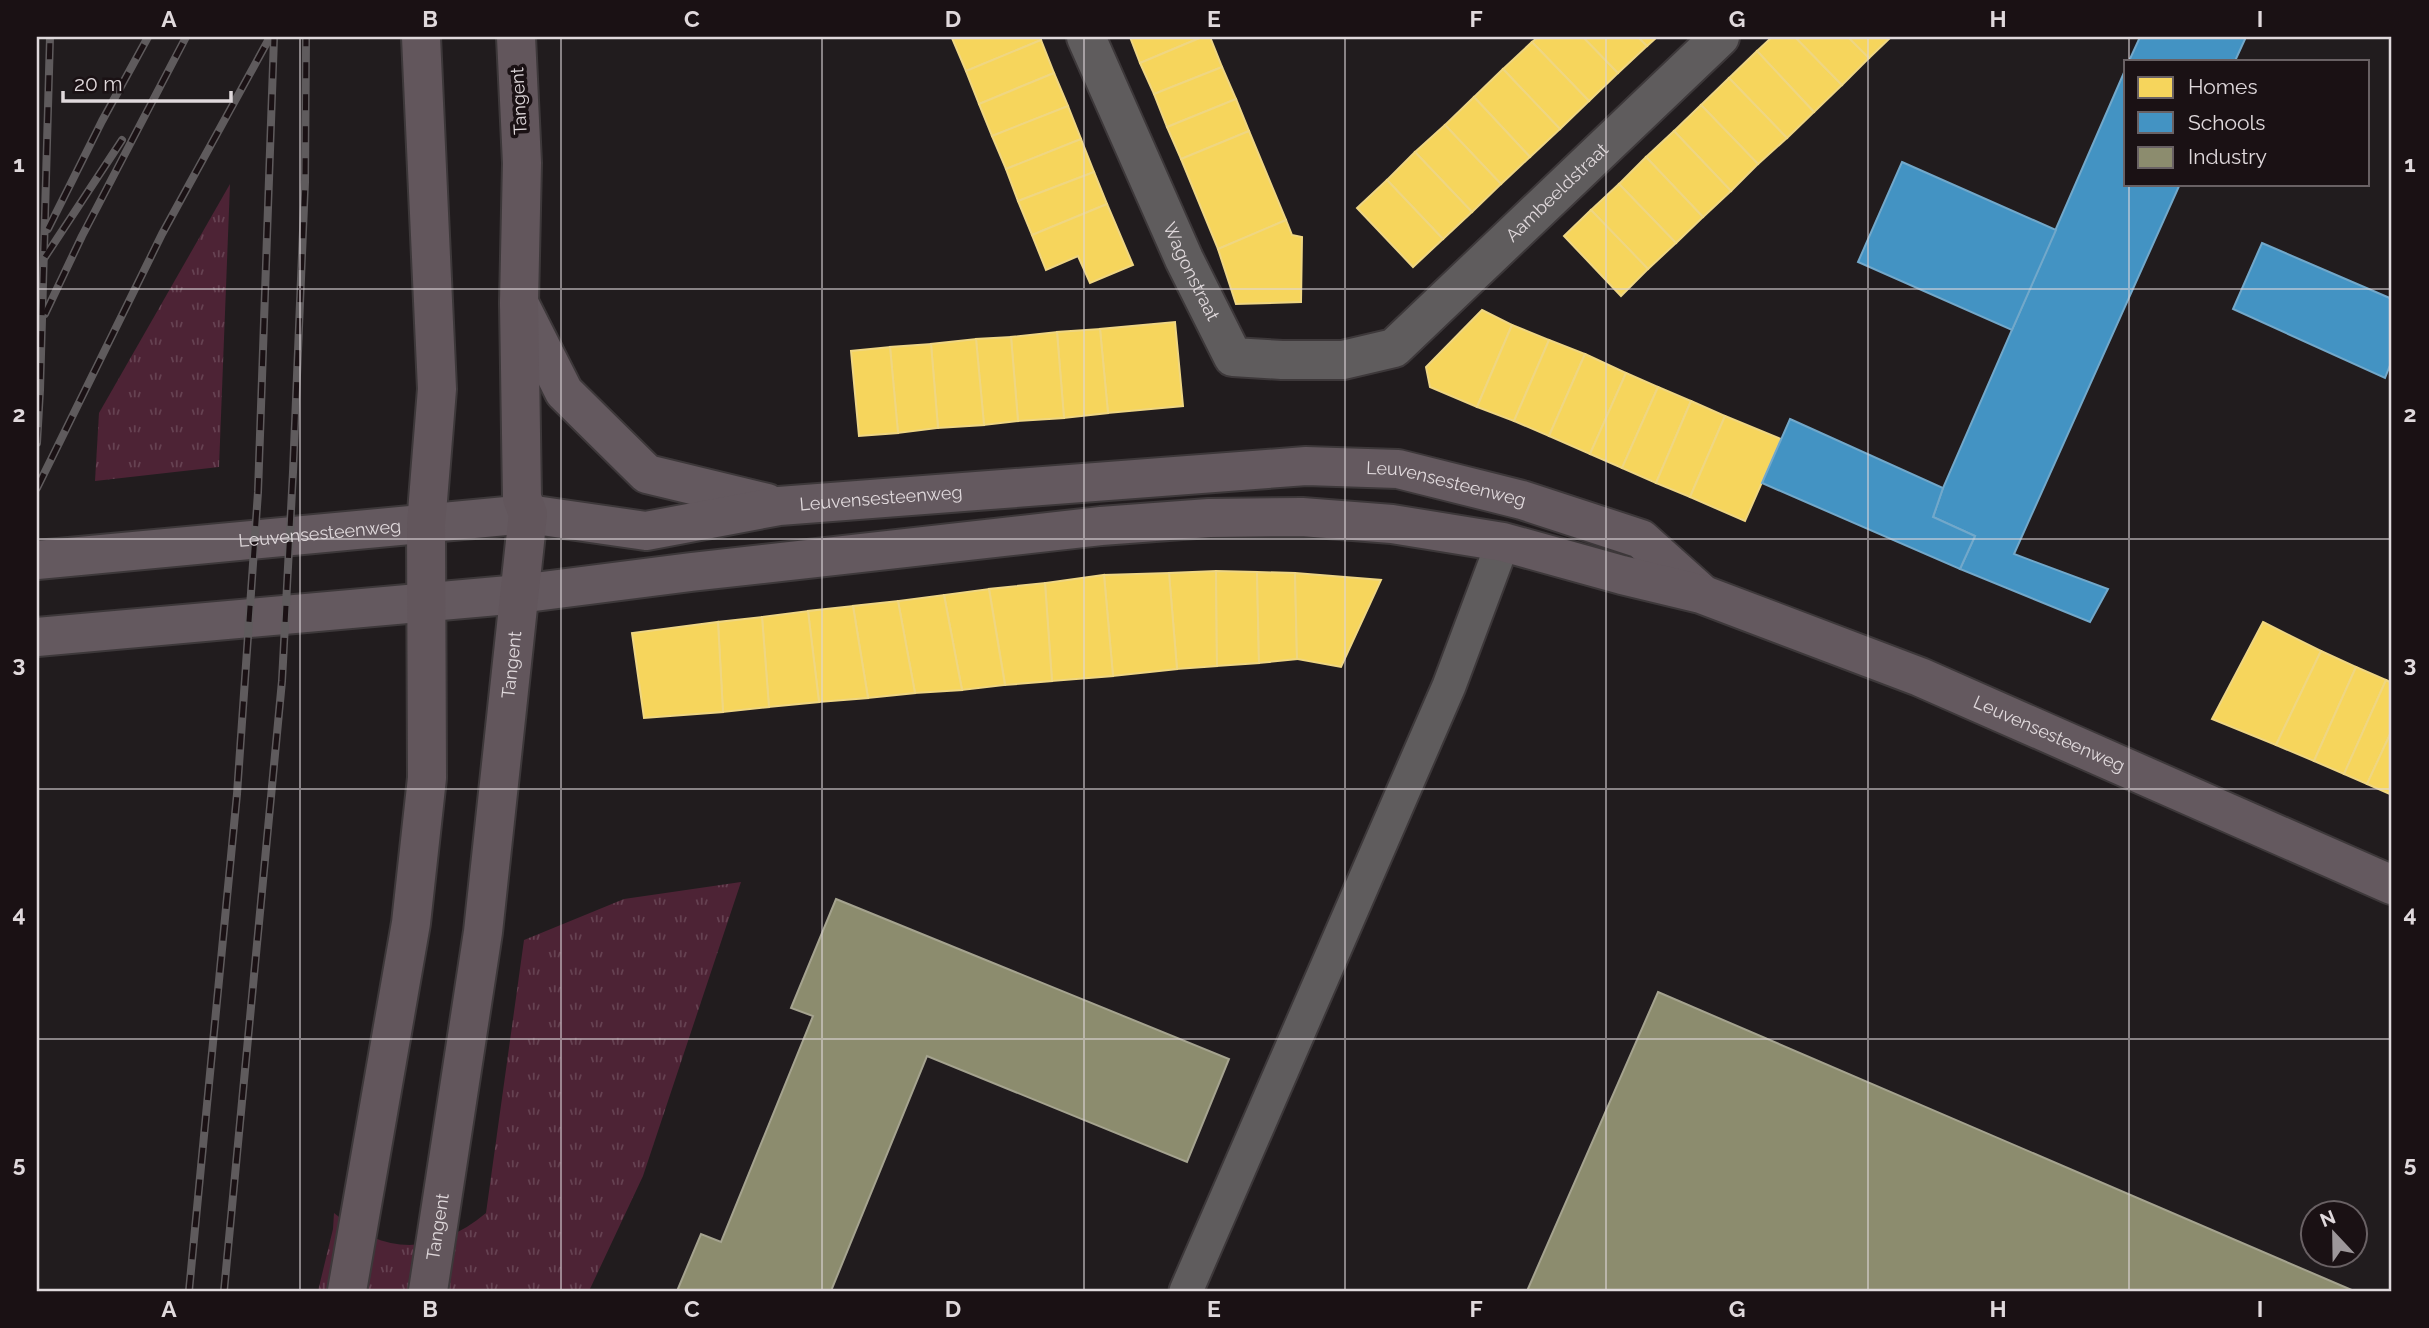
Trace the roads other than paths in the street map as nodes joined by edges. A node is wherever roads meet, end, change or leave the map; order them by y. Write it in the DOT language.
graph roads {
  1 [pos="421,37"];
  2 [pos="516,37"];
  3 [pos="1086,37"];
  4 [pos="1720,37"];
  5 [pos="519,303"];
  6 [pos="1394,348"];
  7 [pos="779,506"];
  8 [pos="528,514"];
  9 [pos="426,524"];
  10 [pos="1503,542"];
  11 [pos="37,560"];
  12 [pos="519,594"];
  13 [pos="1701,594"];
  14 [pos="426,602"];
  15 [pos="37,637"];
  16 [pos="2392,885"];
  17 [pos="347,1291"];
  18 [pos="428,1291"];
  19 [pos="1186,1291"];
  1 -- 9 [label="highway"];
  2 -- 5 [label="highway, Tangent"];
  3 -- 6 [label="street, Wagonstraat"];
  4 -- 6 [label="street, Aambeeldstraat"];
  5 -- 7 [label="main road"];
  5 -- 8 [label="highway, Tangent"];
  7 -- 8 [label="main road, Leuvensesteenweg"];
  7 -- 13 [label="main road, Leuvensesteenweg"];
  8 -- 9 [label="main road, Leuvensesteenweg"];
  8 -- 12 [label="highway, Tangent"];
  9 -- 11 [label="main road, Leuvensesteenweg"];
  9 -- 14 [label="highway"];
  10 -- 12 [label="main road, Leuvensesteenweg"];
  10 -- 13 [label="main road, Leuvensesteenweg"];
  10 -- 19 [label="lane"];
  12 -- 14 [label="main road, Leuvensesteenweg"];
  12 -- 18 [label="highway, Tangent"];
  13 -- 16 [label="main road, Leuvensesteenweg"];
  14 -- 15 [label="main road, Leuvensesteenweg"];
  14 -- 17 [label="highway"];
}
